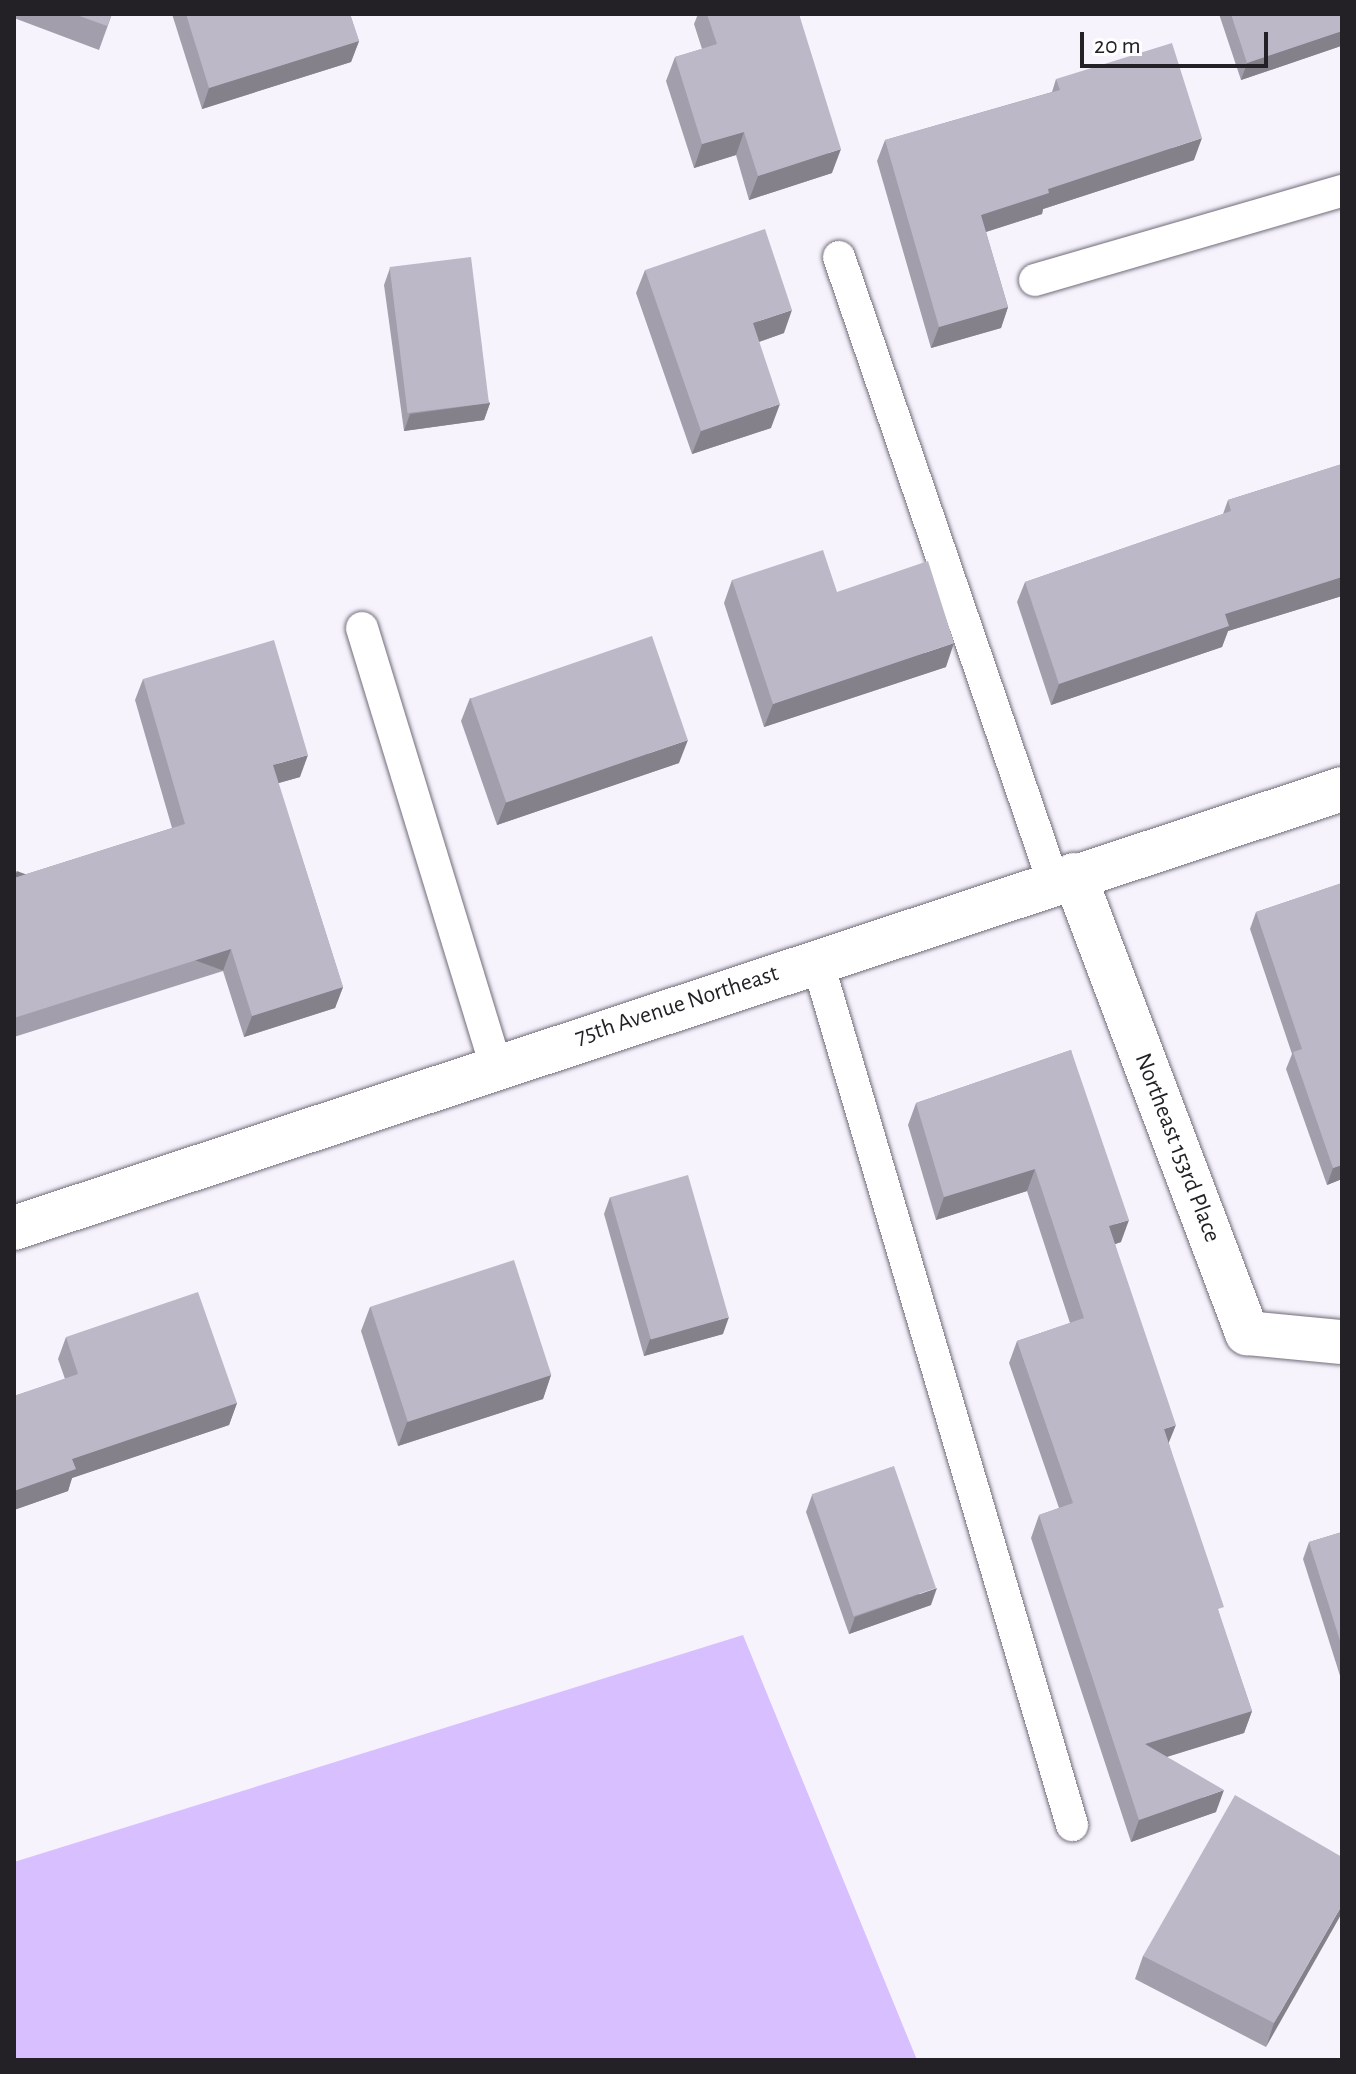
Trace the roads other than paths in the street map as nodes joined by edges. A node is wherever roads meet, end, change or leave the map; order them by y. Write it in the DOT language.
graph roads {
  1 [pos="1342,191"];
  2 [pos="839,257"];
  3 [pos="1035,280"];
  4 [pos="362,628"];
  5 [pos="1342,789"];
  6 [pos="1063,878"];
  7 [pos="817,960"];
  8 [pos="496,1067"];
  9 [pos="14,1228"];
  10 [pos="1342,1341"];
  11 [pos="1072,1825"];
  1 -- 3 [label="lane"];
  2 -- 6 [label="lane"];
  4 -- 8 [label="lane"];
  5 -- 6 [label="street, 75th Avenue Northeast"];
  6 -- 7 [label="street, 75th Avenue Northeast"];
  6 -- 10 [label="street, Northeast 153rd Place"];
  7 -- 8 [label="street, 75th Avenue Northeast"];
  7 -- 11 [label="lane"];
  8 -- 9 [label="street, 75th Avenue Northeast"];
}
